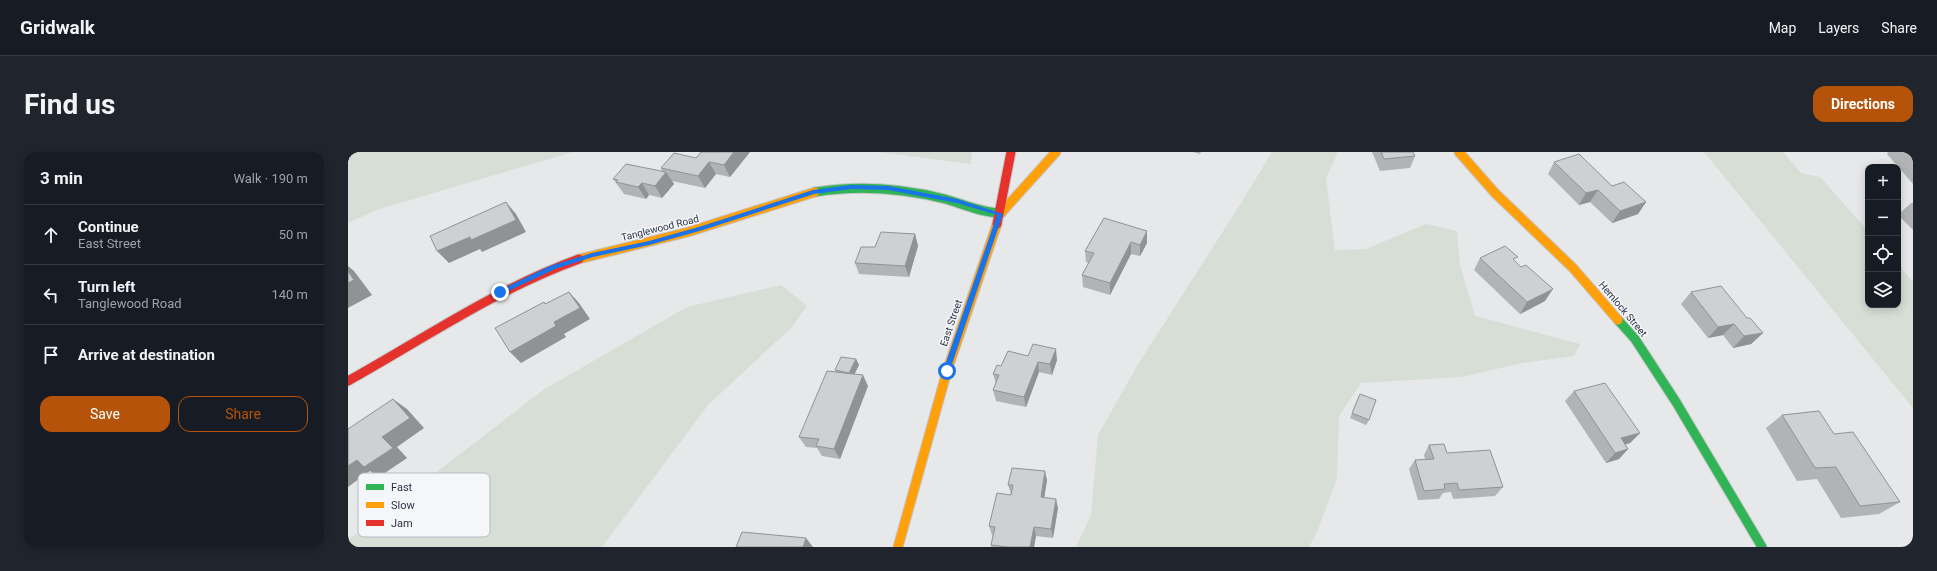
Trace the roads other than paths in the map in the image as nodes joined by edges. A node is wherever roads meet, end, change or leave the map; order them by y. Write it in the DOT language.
graph roads {
  1 [pos="1011,152"];
  2 [pos="1056,152"];
  3 [pos="1459,152"];
  4 [pos="1000,214"];
  5 [pos="348,381"];
  6 [pos="898,547"];
  7 [pos="1762,547"];
  1 -- 4 [label="street, East Street"];
  2 -- 4 [label="street"];
  3 -- 7 [label="street, Hemlock Street"];
  4 -- 5 [label="street, Tanglewood Road"];
  4 -- 6 [label="street, East Street"];
}
